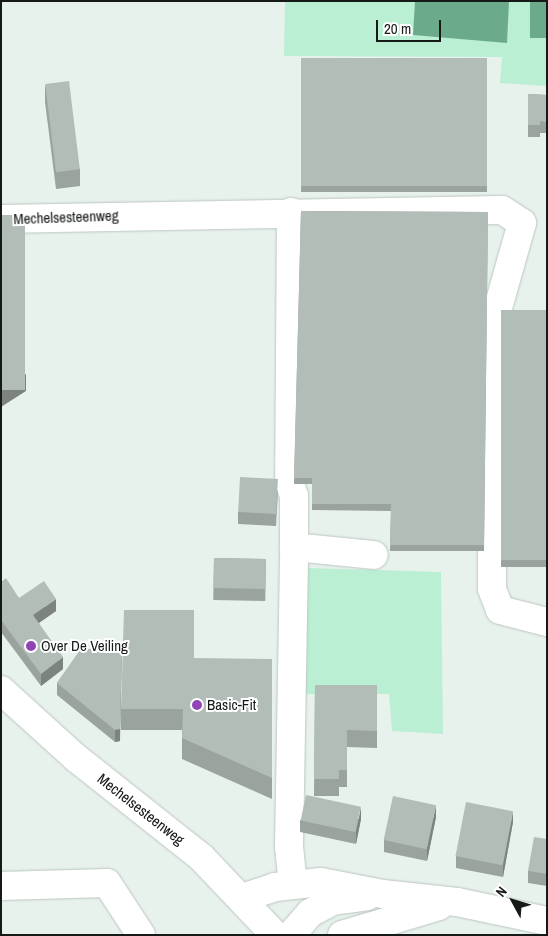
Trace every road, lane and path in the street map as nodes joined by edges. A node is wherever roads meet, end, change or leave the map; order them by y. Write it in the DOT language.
graph roads {
  1 [pos="291,212"];
  2 [pos="1,219"];
  3 [pos="294,547"];
  4 [pos="374,554"];
  5 [pos="547,622"];
  6 [pos="1,690"];
  7 [pos="293,885"];
  8 [pos="1,886"];
  9 [pos="383,894"];
  10 [pos="242,898"];
  11 [pos="457,902"];
  12 [pos="547,922"];
  13 [pos="141,935"];
  14 [pos="275,935"];
  15 [pos="291,935"];
  16 [pos="342,935"];
  1 -- 2 [label="street, Mechelsesteenweg"];
  1 -- 3 [label="street"];
  1 -- 5 [label="street, Mechelsesteenweg"];
  3 -- 4 [label="street"];
  3 -- 7 [label="street"];
  6 -- 10 [label="street, Mechelsesteenweg"];
  7 -- 9 [label="street"];
  7 -- 10 [label="street"];
  8 -- 13 [label="street"];
  9 -- 11 [label="street"];
  9 -- 15 [label="street"];
  10 -- 14 [label="street, Mechelsesteenweg"];
  11 -- 12 [label="street"];
  11 -- 16 [label="street"];
}
